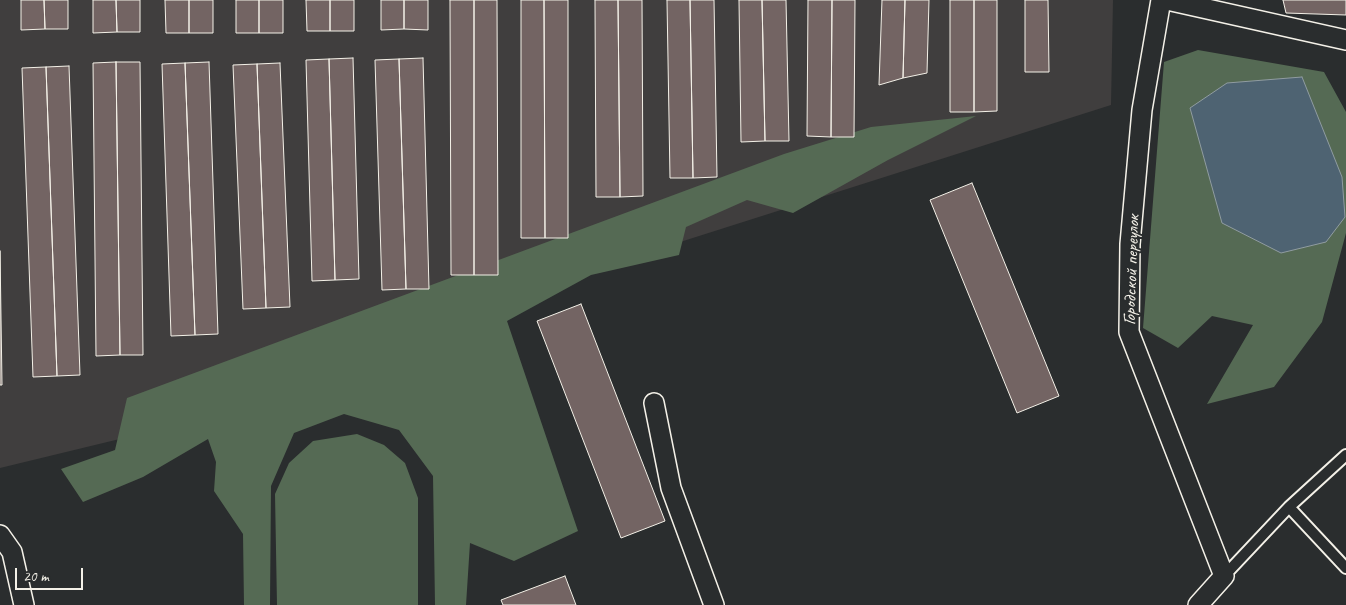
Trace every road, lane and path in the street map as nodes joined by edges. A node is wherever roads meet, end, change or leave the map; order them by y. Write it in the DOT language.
graph roads {
  1 [pos="1161,0"];
  2 [pos="1167,0"];
  3 [pos="1346,40"];
  4 [pos="654,403"];
  5 [pos="1346,455"];
  6 [pos="1289,507"];
  7 [pos="0,535"];
  8 [pos="1346,568"];
  9 [pos="1224,576"];
  10 [pos="24,605"];
  11 [pos="714,605"];
  12 [pos="1198,605"];
  1 -- 9 [label="street, Городской переулок"];
  2 -- 3 [label="street"];
  4 -- 11 [label="street"];
  5 -- 6 [label="lane"];
  6 -- 8 [label="lane"];
  6 -- 9 [label="lane"];
  7 -- 10 [label="street"];
  9 -- 12 [label="street"];
}
